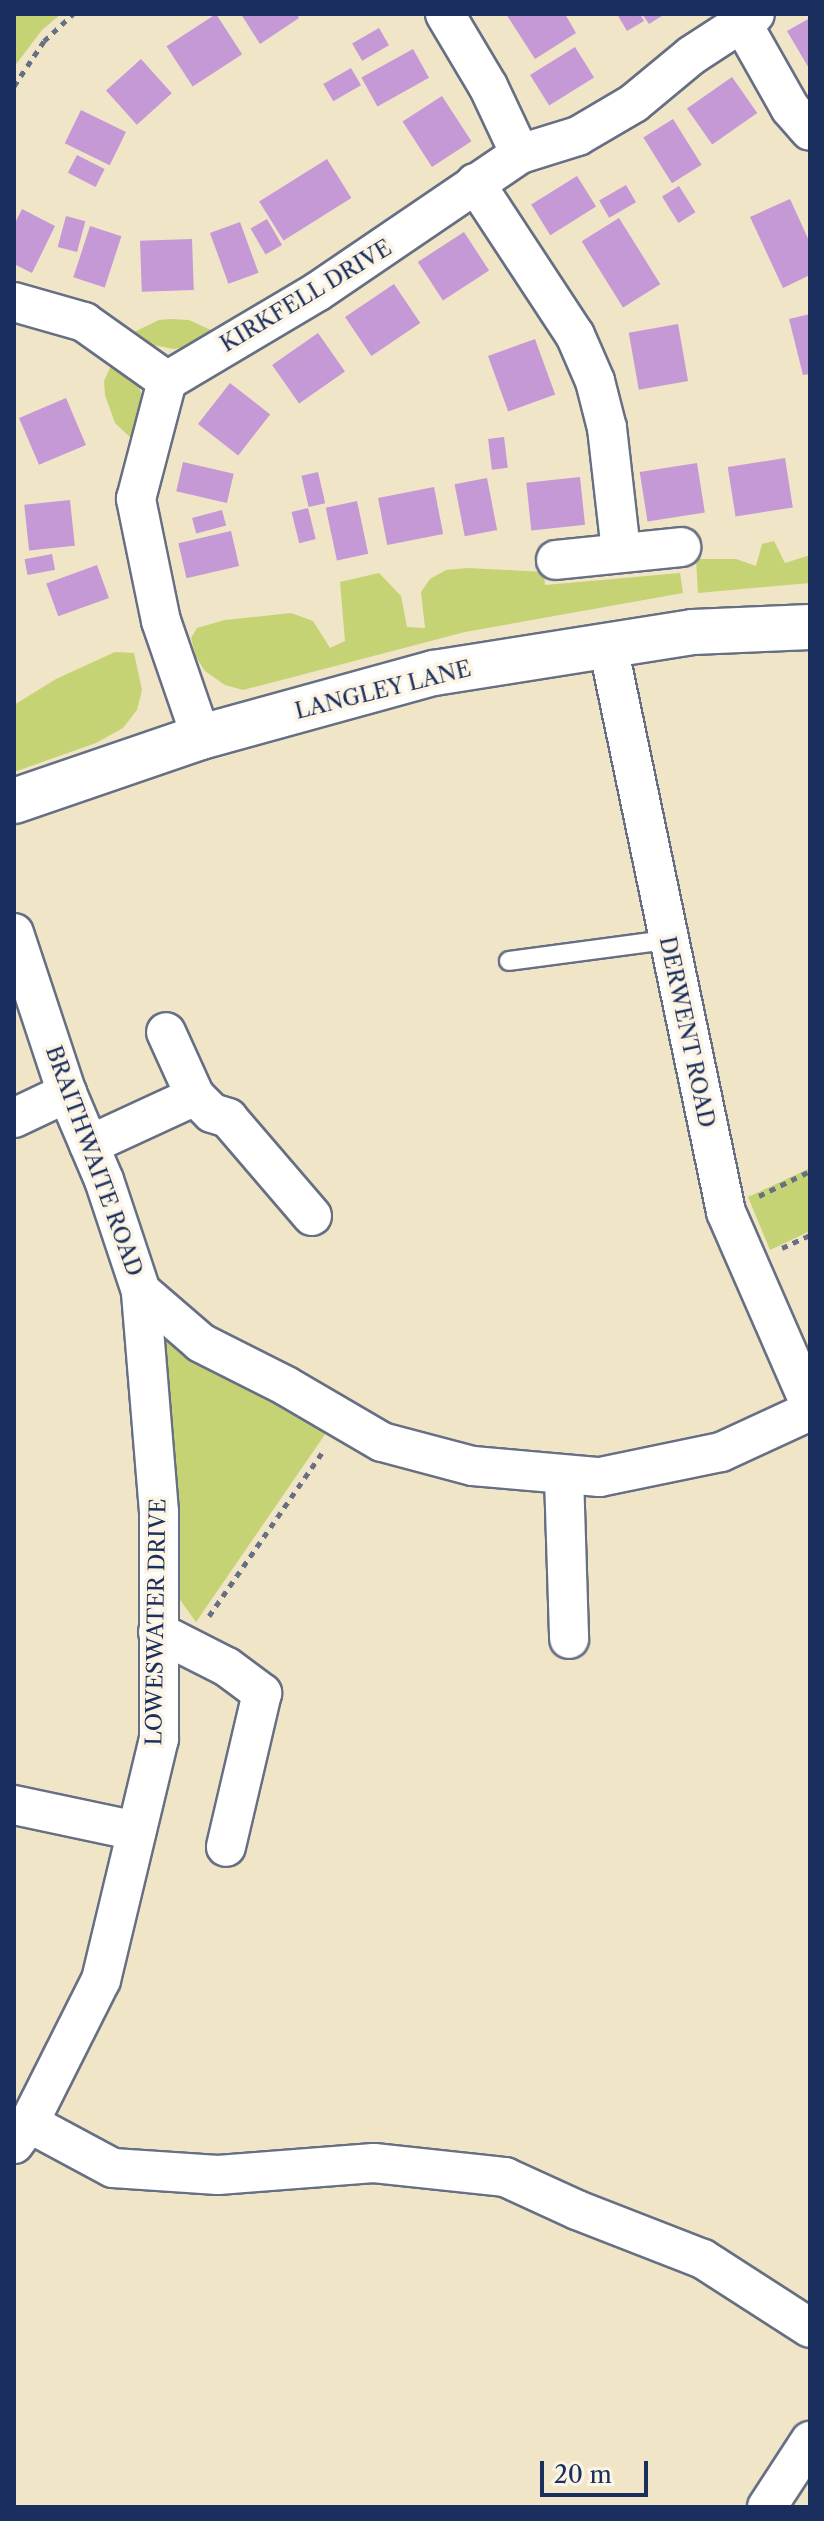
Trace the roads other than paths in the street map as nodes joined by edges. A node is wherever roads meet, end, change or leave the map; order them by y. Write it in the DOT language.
graph roads {
  1 [pos="445,14"];
  2 [pos="748,18"];
  3 [pos="810,131"];
  4 [pos="520,154"];
  5 [pos="475,183"];
  6 [pos="14,302"];
  7 [pos="167,381"];
  8 [pos="681,547"];
  9 [pos="621,551"];
  10 [pos="556,560"];
  11 [pos="810,627"];
  12 [pos="608,646"];
  13 [pos="201,737"];
  14 [pos="14,801"];
  15 [pos="14,933"];
  16 [pos="667,940"];
  17 [pos="509,961"];
  18 [pos="166,1032"];
  19 [pos="67,1093"];
  20 [pos="195,1096"];
  21 [pos="14,1118"];
  22 [pos="89,1145"];
  23 [pos="312,1216"];
  24 [pos="141,1291"];
  25 [pos="810,1404"];
  26 [pos="810,1411"];
  27 [pos="564,1476"];
  28 [pos="569,1639"];
  29 [pos="173,1640"];
  30 [pos="14,1805"];
  31 [pos="136,1831"];
  32 [pos="226,1847"];
  33 [pos="21,2134"];
  34 [pos="810,2328"];
  35 [pos="810,2441"];
  36 [pos="767,2507"];
  1 -- 4 [label="street"];
  2 -- 3 [label="street"];
  2 -- 4 [label="street, KIRKFELL DRIVE"];
  4 -- 5 [label="street, KIRKFELL DRIVE"];
  5 -- 7 [label="street, KIRKFELL DRIVE"];
  5 -- 9 [label="street"];
  6 -- 7 [label="street"];
  7 -- 13 [label="street"];
  8 -- 9 [label="street"];
  9 -- 10 [label="street"];
  11 -- 12 [label="street, LANGLEY LANE"];
  12 -- 13 [label="street, LANGLEY LANE"];
  12 -- 16 [label="street, DERWENT ROAD"];
  13 -- 14 [label="street, LANGLEY LANE"];
  15 -- 19 [label="street, BRAITHWAITE ROAD"];
  16 -- 17 [label="lane"];
  16 -- 25 [label="street, DERWENT ROAD"];
  18 -- 20 [label="street"];
  19 -- 21 [label="street"];
  19 -- 22 [label="street, BRAITHWAITE ROAD"];
  20 -- 22 [label="street"];
  20 -- 23 [label="street"];
  22 -- 24 [label="street, BRAITHWAITE ROAD"];
  24 -- 27 [label="street, BRAITHWAITE ROAD"];
  24 -- 29 [label="street, LOWESWATER DRIVE"];
  26 -- 27 [label="street, BRAITHWAITE ROAD"];
  27 -- 28 [label="street"];
  29 -- 31 [label="street, LOWESWATER DRIVE"];
  29 -- 32 [label="street"];
  30 -- 31 [label="street"];
  31 -- 33 [label="street, LOWESWATER DRIVE"];
  33 -- 34 [label="street"];
  35 -- 36 [label="street"];
}
